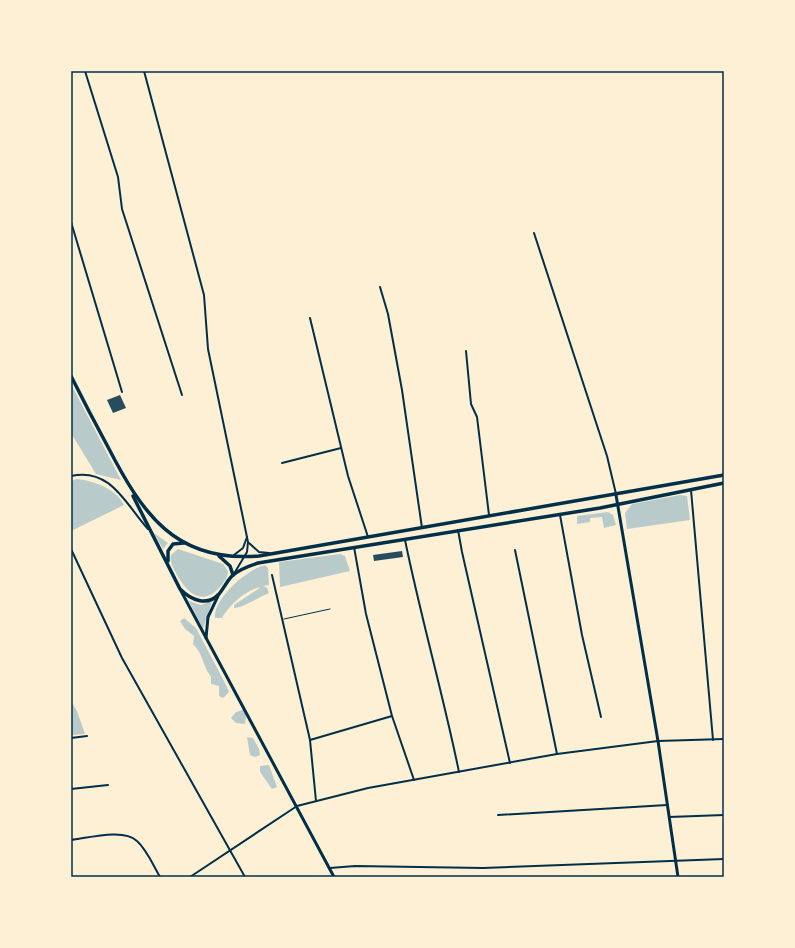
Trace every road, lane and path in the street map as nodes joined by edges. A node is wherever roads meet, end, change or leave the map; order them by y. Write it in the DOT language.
graph roads {
  1 [pos="85,71"];
  2 [pos="144,71"];
  3 [pos="71,222"];
  4 [pos="534,232"];
  5 [pos="380,287"];
  6 [pos="310,318"];
  7 [pos="466,351"];
  8 [pos="71,376"];
  9 [pos="122,392"];
  10 [pos="182,395"];
  11 [pos="342,448"];
  12 [pos="282,463"];
  13 [pos="724,475"];
  14 [pos="71,476"];
  15 [pos="724,483"];
  16 [pos="128,486"];
  17 [pos="691,489"];
  18 [pos="616,495"];
  19 [pos="618,504"];
  20 [pos="560,514"];
  21 [pos="490,517"];
  22 [pos="422,529"];
  23 [pos="458,530"];
  24 [pos="152,533"];
  25 [pos="247,536"];
  26 [pos="368,538"];
  27 [pos="404,539"];
  28 [pos="248,542"];
  29 [pos="186,543"];
  30 [pos="354,547"];
  31 [pos="71,548"];
  32 [pos="515,550"];
  33 [pos="215,554"];
  34 [pos="272,554"];
  35 [pos="231,556"];
  36 [pos="244,558"];
  37 [pos="168,565"];
  38 [pos="233,575"];
  39 [pos="272,575"];
  40 [pos="180,589"];
  41 [pos="218,595"];
  42 [pos="330,609"];
  43 [pos="281,620"];
  44 [pos="206,640"];
  45 [pos="392,716"];
  46 [pos="601,717"];
  47 [pos="87,736"];
  48 [pos="71,738"];
  49 [pos="724,739"];
  50 [pos="310,740"];
  51 [pos="712,740"];
  52 [pos="658,741"];
  53 [pos="557,754"];
  54 [pos="510,763"];
  55 [pos="458,772"];
  56 [pos="414,780"];
  57 [pos="108,785"];
  58 [pos="71,789"];
  59 [pos="316,801"];
  60 [pos="667,805"];
  61 [pos="297,806"];
  62 [pos="498,815"];
  63 [pos="724,815"];
  64 [pos="668,818"];
  65 [pos="71,840"];
  66 [pos="230,851"];
  67 [pos="724,859"];
  68 [pos="676,862"];
  69 [pos="330,868"];
  70 [pos="160,877"];
  71 [pos="190,877"];
  72 [pos="245,877"];
  73 [pos="334,877"];
  74 [pos="678,877"];
  1 -- 10 [label="street"];
  2 -- 25 [label="street"];
  3 -- 9 [label="street"];
  4 -- 18 [label="street"];
  5 -- 22 [label="street"];
  6 -- 11 [label="street"];
  7 -- 21 [label="street"];
  8 -- 16 [label="main road"];
  11 -- 12 [label="street"];
  11 -- 26 [label="street"];
  13 -- 18 [label="main road"];
  14 -- 24 [label="street"];
  15 -- 17 [label="main road"];
  16 -- 24 [label="main road"];
  16 -- 29 [label="main road"];
  17 -- 19 [label="main road"];
  17 -- 51 [label="street"];
  18 -- 19 [label="main road"];
  18 -- 21 [label="main road"];
  19 -- 20 [label="main road"];
  19 -- 52 [label="main road"];
  20 -- 23 [label="main road"];
  20 -- 46 [label="street"];
  21 -- 22 [label="main road"];
  22 -- 26 [label="main road"];
  23 -- 27 [label="main road"];
  23 -- 54 [label="street"];
  24 -- 37 [label="main road"];
  25 -- 28 [label="street"];
  25 -- 35 [label="street"];
  26 -- 34 [label="main road"];
  27 -- 30 [label="main road"];
  27 -- 55 [label="street"];
  28 -- 34 [label="street"];
  28 -- 36 [label="street"];
  29 -- 33 [label="main road"];
  29 -- 37 [label="main road"];
  30 -- 38 [label="main road"];
  30 -- 45 [label="street"];
  31 -- 66 [label="street"];
  32 -- 53 [label="street"];
  33 -- 35 [label="main road"];
  33 -- 38 [label="main road"];
  34 -- 36 [label="main road"];
  35 -- 36 [label="main road"];
  36 -- 38 [label="street"];
  37 -- 40 [label="main road"];
  38 -- 41 [label="main road"];
  39 -- 43 [label="street"];
  40 -- 41 [label="main road"];
  40 -- 44 [label="main road"];
  41 -- 44 [label="main road"];
  42 -- 43 [label="lane"];
  43 -- 50 [label="street"];
  44 -- 61 [label="main road"];
  45 -- 50 [label="street"];
  45 -- 56 [label="street"];
  47 -- 48 [label="street"];
  49 -- 51 [label="street"];
  50 -- 59 [label="street"];
  51 -- 52 [label="street"];
  52 -- 53 [label="street"];
  52 -- 60 [label="main road"];
  53 -- 54 [label="street"];
  54 -- 55 [label="street"];
  55 -- 56 [label="street"];
  56 -- 59 [label="street"];
  57 -- 58 [label="street"];
  59 -- 61 [label="street"];
  60 -- 62 [label="street"];
  60 -- 64 [label="main road"];
  61 -- 66 [label="street"];
  61 -- 69 [label="main road"];
  63 -- 64 [label="street"];
  64 -- 68 [label="main road"];
  65 -- 70 [label="street"];
  66 -- 71 [label="street"];
  66 -- 72 [label="street"];
  67 -- 68 [label="street"];
  68 -- 69 [label="street"];
  68 -- 74 [label="main road"];
  69 -- 73 [label="main road"];
}
